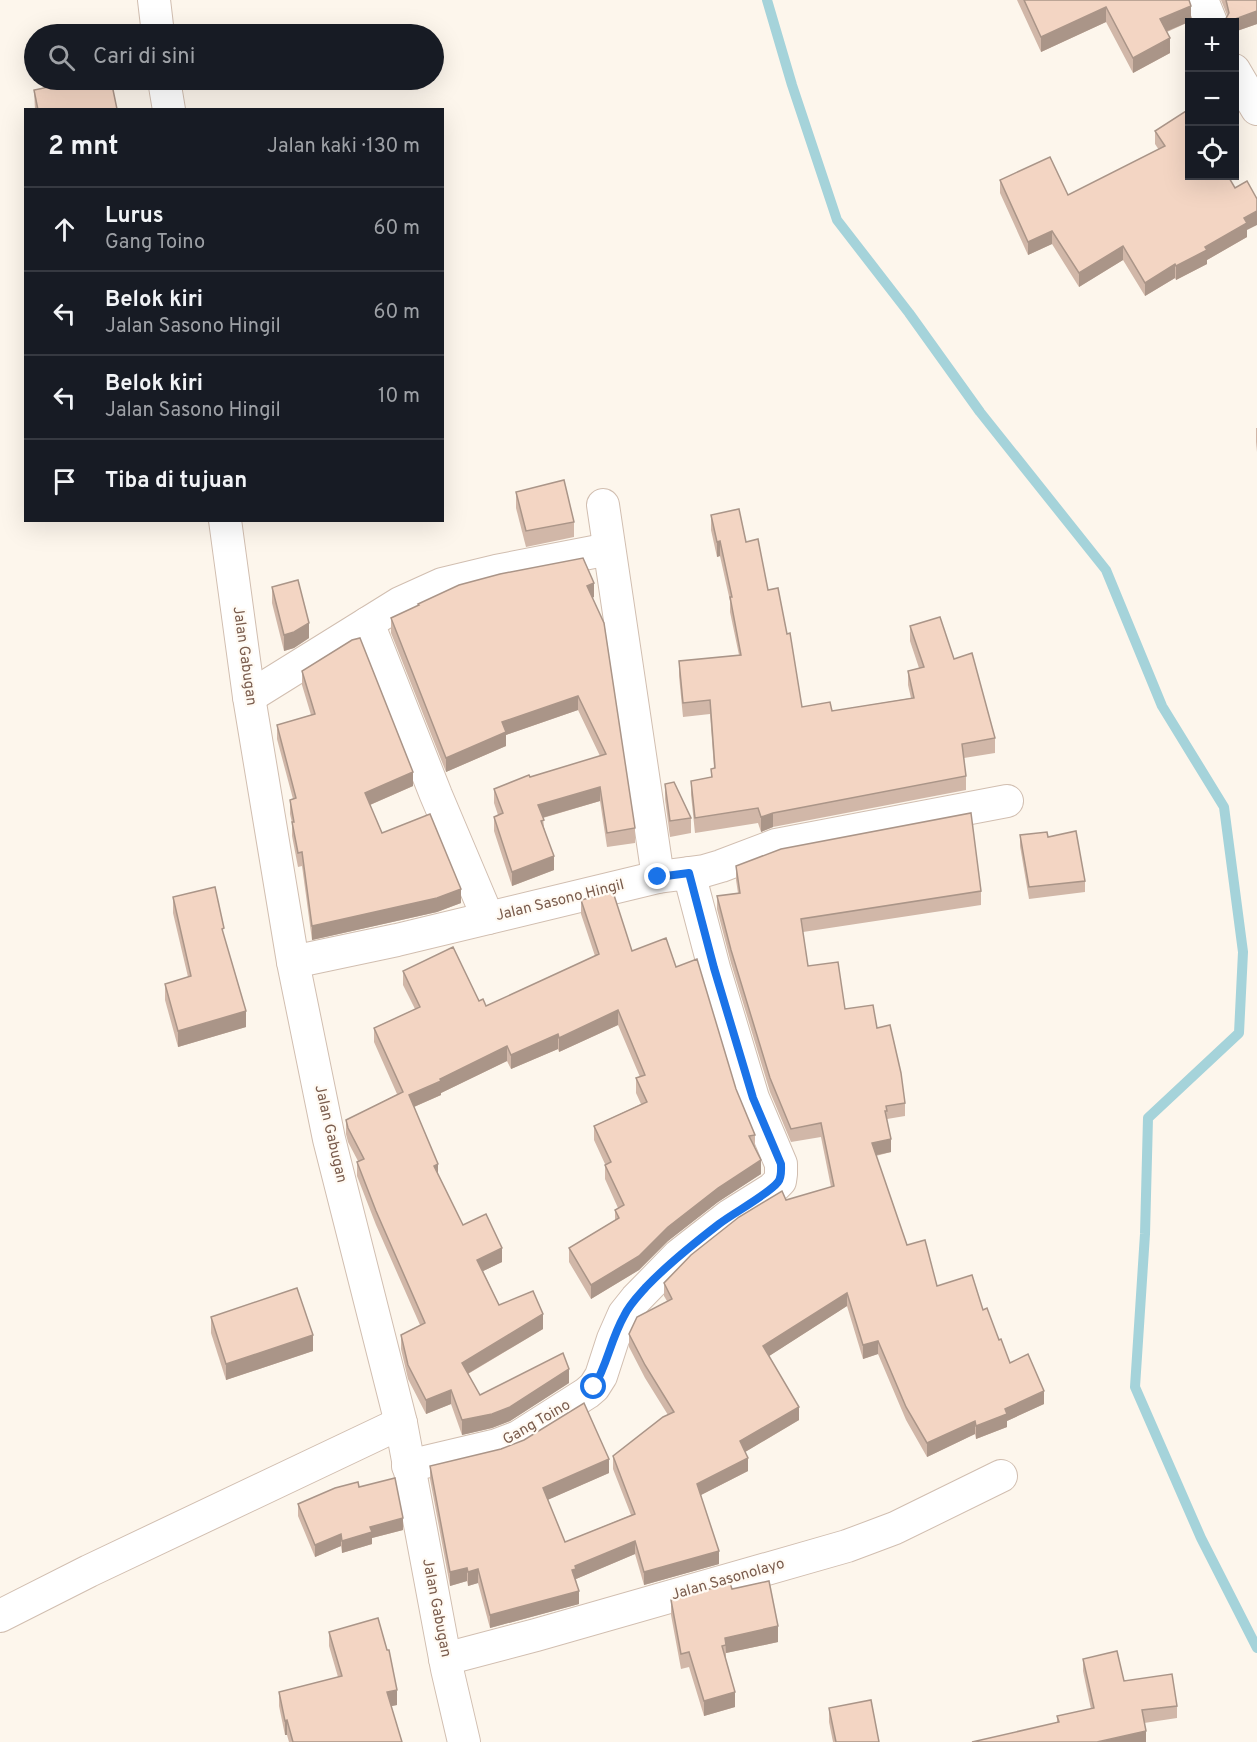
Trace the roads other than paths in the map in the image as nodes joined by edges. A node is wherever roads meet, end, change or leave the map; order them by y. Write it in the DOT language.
graph roads {
  1 [pos="154,0"];
  2 [pos="1202,0"];
  3 [pos="1209,18"];
  4 [pos="157,24"];
  5 [pos="1235,72"];
  6 [pos="166,90"];
  7 [pos="169,108"];
  8 [pos="1257,109"];
  9 [pos="603,505"];
  10 [pos="225,522"];
  11 [pos="609,549"];
  12 [pos="368,623"];
  13 [pos="249,697"];
  14 [pos="1007,801"];
  15 [pos="674,875"];
  16 [pos="488,918"];
  17 [pos="293,962"];
  18 [pos="401,1423"];
  19 [pos="408,1466"];
  20 [pos="1001,1476"];
  21 [pos="0,1616"];
  22 [pos="446,1659"];
  23 [pos="464,1742"];
  1 -- 4 [label="street"];
  2 -- 3 [label="street"];
  5 -- 8 [label="street"];
  6 -- 7 [label="street"];
  9 -- 11 [label="street"];
  10 -- 13 [label="street, Jalan Gabugan"];
  11 -- 12 [label="street"];
  11 -- 15 [label="street"];
  12 -- 13 [label="street"];
  12 -- 16 [label="street"];
  13 -- 17 [label="street, Jalan Gabugan"];
  14 -- 15 [label="street, Jalan Sasono Hingil"];
  15 -- 16 [label="street, Jalan Sasono Hingil"];
  15 -- 19 [label="street, Gang Toino"];
  16 -- 17 [label="street, Jalan Sasono Hingil"];
  17 -- 18 [label="street, Jalan Gabugan"];
  18 -- 19 [label="street, Jalan Gabugan"];
  18 -- 21 [label="street"];
  19 -- 22 [label="street, Jalan Gabugan"];
  20 -- 22 [label="street, Jalan Sasonolayo"];
  22 -- 23 [label="street, Jalan Gabugan"];
}
